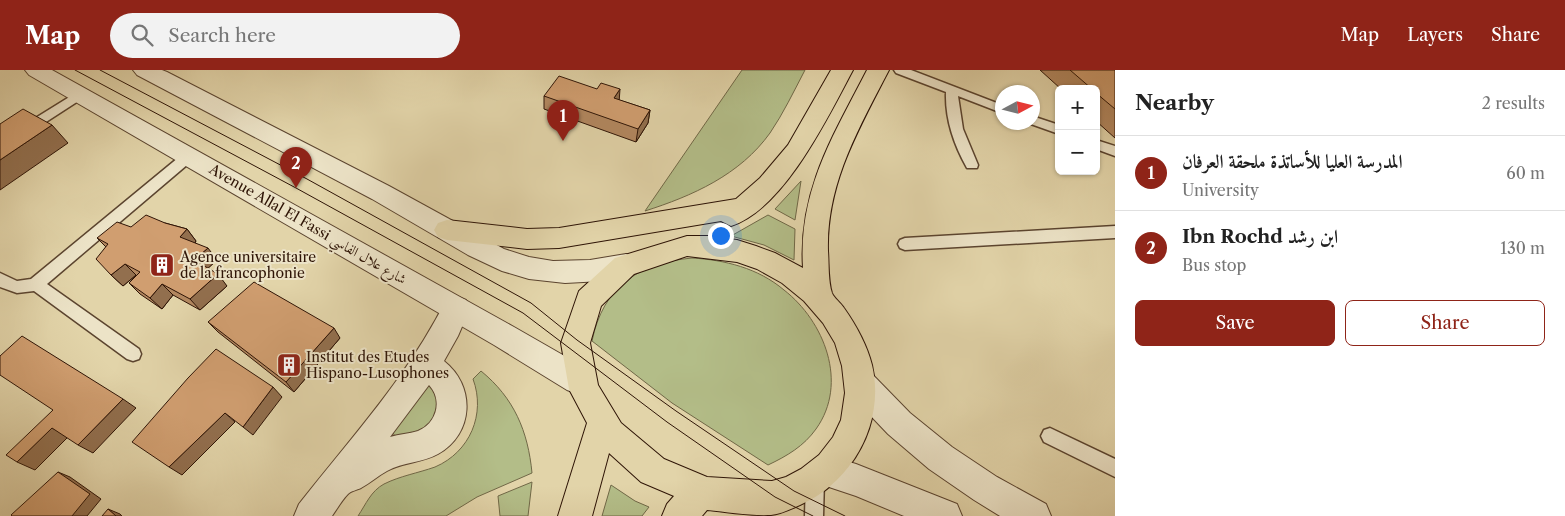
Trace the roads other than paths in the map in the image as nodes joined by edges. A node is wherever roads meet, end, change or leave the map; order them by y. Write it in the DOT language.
graph roads {
  1 [pos="36,70"];
  2 [pos="144,70"];
  3 [pos="842,70"];
  4 [pos="878,70"];
  5 [pos="900,70"];
  6 [pos="952,90"];
  7 [pos="79,95"];
  8 [pos="995,106"];
  9 [pos="1040,123"];
  10 [pos="1055,129"];
  11 [pos="14,132"];
  12 [pos="1100,145"];
  13 [pos="1115,151"];
  14 [pos="189,156"];
  15 [pos="972,165"];
  16 [pos="745,207"];
  17 [pos="447,230"];
  18 [pos="1115,232"];
  19 [pos="905,244"];
  20 [pos="668,249"];
  21 [pos="626,265"];
  22 [pos="0,279"];
  23 [pos="36,284"];
  24 [pos="819,297"];
  25 [pos="456,308"];
  26 [pos="133,354"];
  27 [pos="426,365"];
  28 [pos="578,380"];
  29 [pos="860,383"];
  30 [pos="600,430"];
  31 [pos="1050,436"];
  32 [pos="1115,468"];
  33 [pos="820,475"];
  34 [pos="688,506"];
  35 [pos="314,512"];
  36 [pos="575,516"];
  37 [pos="814,516"];
  38 [pos="945,516"];
  39 [pos="1034,516"];
  1 -- 7 [label="street, Avenue Allal El Fassi شارع علال الفاسي"];
  2 -- 17 [label="street"];
  3 -- 16 [label="main road"];
  4 -- 24 [label="main road"];
  5 -- 6 [label="lane"];
  6 -- 8 [label="lane"];
  6 -- 15 [label="lane"];
  7 -- 11 [label="lane"];
  7 -- 14 [label="street, Avenue Allal El Fassi شارع علال الفاسي"];
  9 -- 10 [label="lane"];
  12 -- 13 [label="lane"];
  14 -- 23 [label="lane"];
  14 -- 25 [label="street, Avenue Allal El Fassi شارع علال الفاسي"];
  16 -- 17 [label="main road"];
  16 -- 20 [label="main road"];
  17 -- 21 [label="street"];
  18 -- 19 [label="lane"];
  20 -- 21 [label="main road"];
  20 -- 24 [label="main road"];
  21 -- 28 [label="main road"];
  22 -- 23 [label="lane"];
  23 -- 26 [label="lane"];
  24 -- 29 [label="main road"];
  25 -- 27 [label="street"];
  25 -- 28 [label="street, Avenue Allal El Fassi شارع علال الفاسي"];
  27 -- 35 [label="street"];
  27 -- 35 [label="street"];
  28 -- 30 [label="main road"];
  29 -- 33 [label="main road"];
  29 -- 39 [label="street"];
  30 -- 34 [label="main road"];
  30 -- 36 [label="main road"];
  31 -- 32 [label="lane"];
  33 -- 34 [label="main road"];
  33 -- 37 [label="lane"];
  33 -- 38 [label="street"];
}
